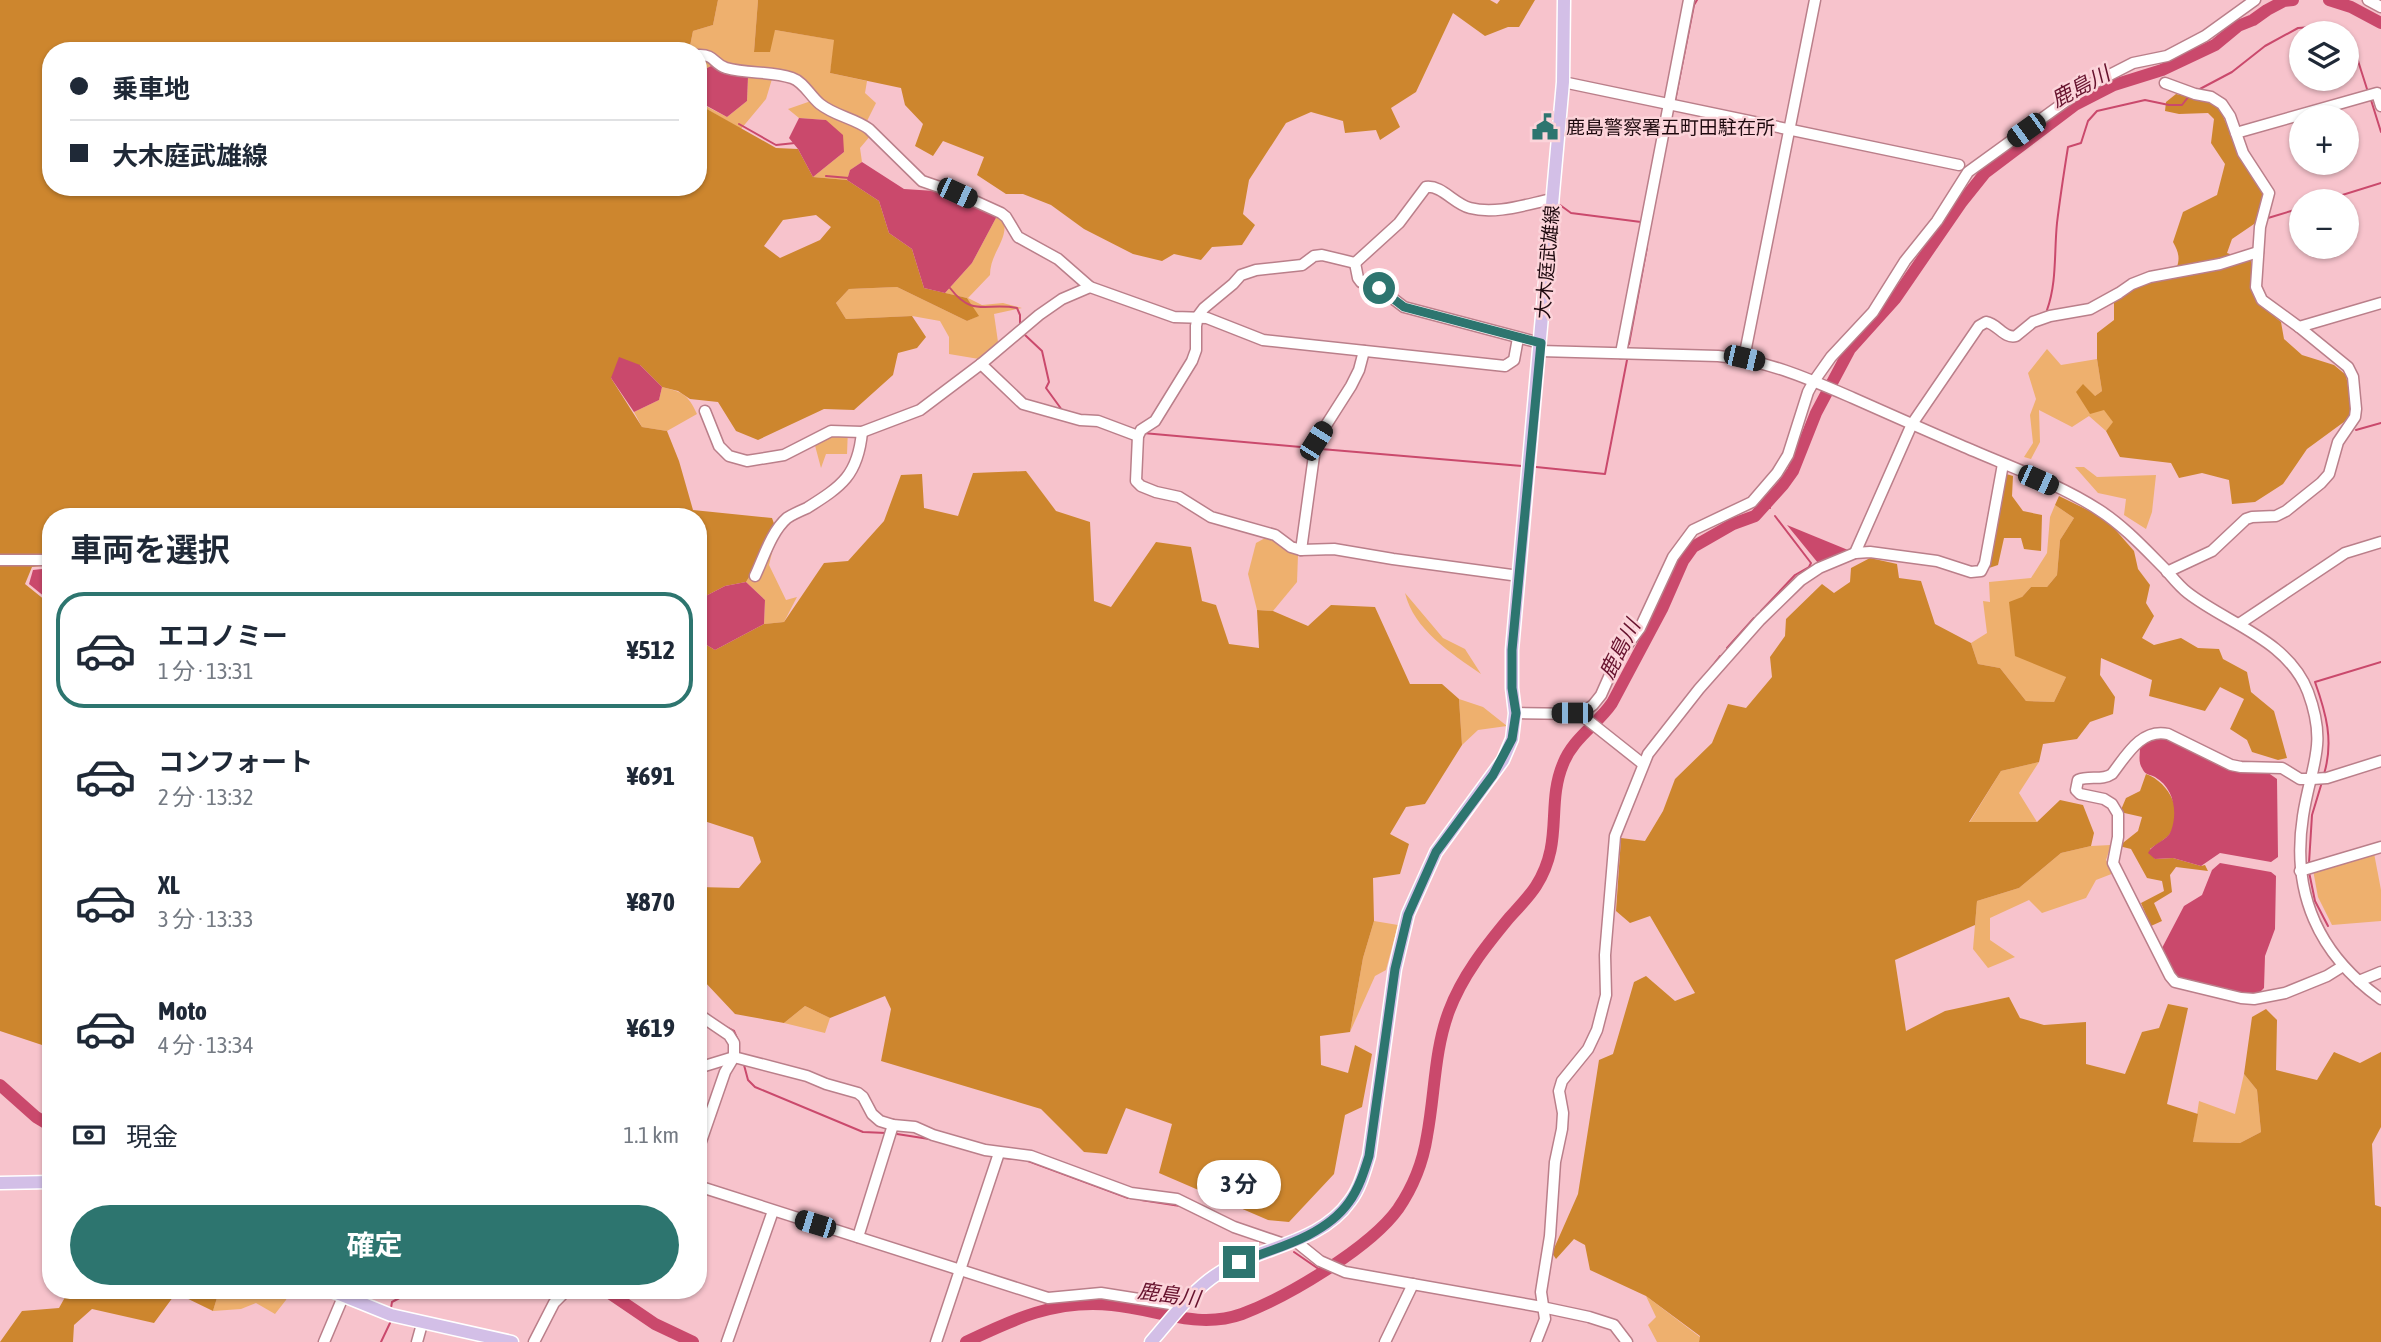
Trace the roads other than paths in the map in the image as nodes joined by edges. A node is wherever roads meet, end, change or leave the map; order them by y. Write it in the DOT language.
graph roads {
  1 [pos="1564,0"];
  2 [pos="1689,0"];
  3 [pos="1815,0"];
  4 [pos="2255,0"];
  5 [pos="2368,0"];
  6 [pos="2381,7"];
  7 [pos="707,55"];
  8 [pos="1563,82"];
  9 [pos="2165,83"];
  10 [pos="1673,106"];
  11 [pos="2381,106"];
  12 [pos="1789,130"];
  13 [pos="2236,133"];
  14 [pos="1959,165"];
  15 [pos="1553,199"];
  16 [pos="2258,252"];
  17 [pos="1356,263"];
  18 [pos="1090,288"];
  19 [pos="2381,303"];
  20 [pos="1198,316"];
  21 [pos="2300,327"];
  22 [pos="1518,338"];
  23 [pos="1540,347"];
  24 [pos="1364,351"];
  25 [pos="1621,353"];
  26 [pos="1744,358"];
  27 [pos="981,364"];
  28 [pos="1814,381"];
  29 [pos="705,411"];
  30 [pos="1912,424"];
  31 [pos="862,432"];
  32 [pos="1138,436"];
  33 [pos="2003,464"];
  34 [pos="2381,542"];
  35 [pos="1301,550"];
  36 [pos="1855,553"];
  37 [pos="0,560"];
  38 [pos="42,560"];
  39 [pos="2167,572"];
  40 [pos="755,576"];
  41 [pos="1519,576"];
  42 [pos="2239,624"];
  43 [pos="1516,713"];
  44 [pos="1581,715"];
  45 [pos="2381,761"];
  46 [pos="1643,764"];
  47 [pos="2312,779"];
  48 [pos="2381,847"];
  49 [pos="2300,871"];
  50 [pos="2343,966"];
  51 [pos="2381,972"];
  52 [pos="2359,981"];
  53 [pos="2381,999"];
  54 [pos="707,1020"];
  55 [pos="734,1057"];
  56 [pos="707,1065"];
  57 [pos="707,1124"];
  58 [pos="893,1125"];
  59 [pos="999,1153"];
  60 [pos="42,1182"];
  61 [pos="0,1183"];
  62 [pos="707,1189"];
  63 [pos="773,1211"];
  64 [pos="858,1237"];
  65 [pos="1289,1242"];
  66 [pos="960,1271"];
  67 [pos="1413,1284"];
  68 [pos="341,1299"];
  69 [pos="347,1299"];
  70 [pos="558,1299"];
  71 [pos="1183,1306"];
  72 [pos="1542,1307"];
  73 [pos="422,1324"];
  74 [pos="727,1341"];
  75 [pos="324,1342"];
  76 [pos="417,1342"];
  77 [pos="512,1342"];
  78 [pos="534,1342"];
  79 [pos="937,1342"];
  80 [pos="1151,1342"];
  81 [pos="1385,1342"];
  82 [pos="1536,1342"];
  83 [pos="1627,1342"];
  1 -- 8 [label="main road, 大木庭武雄線"];
  2 -- 10 [label="street"];
  3 -- 12 [label="street"];
  4 -- 28 [label="street"];
  5 -- 6 [label="street"];
  7 -- 18 [label="street"];
  8 -- 10 [label="street"];
  8 -- 15 [label="main road, 大木庭武雄線"];
  9 -- 13 [label="street"];
  10 -- 12 [label="street"];
  10 -- 25 [label="street"];
  11 -- 13 [label="street"];
  12 -- 14 [label="street"];
  12 -- 26 [label="street"];
  13 -- 16 [label="street"];
  15 -- 17 [label="street"];
  15 -- 23 [label="main road, 大木庭武雄線"];
  16 -- 21 [label="street"];
  16 -- 30 [label="street"];
  17 -- 20 [label="street"];
  17 -- 22 [label="street"];
  18 -- 20 [label="street"];
  18 -- 27 [label="street"];
  19 -- 21 [label="street"];
  20 -- 24 [label="street"];
  20 -- 32 [label="street"];
  21 -- 39 [label="street"];
  22 -- 23 [label="street"];
  22 -- 24 [label="street"];
  23 -- 25 [label="street"];
  23 -- 41 [label="main road, 大木庭武雄線"];
  24 -- 35 [label="street"];
  25 -- 26 [label="street"];
  26 -- 28 [label="street"];
  27 -- 31 [label="street"];
  27 -- 32 [label="street"];
  28 -- 30 [label="street"];
  28 -- 44 [label="street"];
  29 -- 31 [label="street"];
  30 -- 33 [label="street"];
  30 -- 36 [label="street"];
  31 -- 40 [label="street"];
  32 -- 35 [label="street"];
  33 -- 36 [label="street"];
  33 -- 39 [label="street"];
  34 -- 42 [label="street"];
  35 -- 41 [label="street"];
  36 -- 46 [label="street"];
  37 -- 38 [label="street"];
  39 -- 42 [label="street"];
  41 -- 43 [label="main road, 大木庭武雄線"];
  42 -- 47 [label="street"];
  43 -- 44 [label="street"];
  43 -- 65 [label="main road, 大木庭武雄線"];
  44 -- 46 [label="street"];
  45 -- 47 [label="street"];
  46 -- 72 [label="street"];
  47 -- 49 [label="street"];
  47 -- 50 [label="street"];
  48 -- 49 [label="street"];
  49 -- 50 [label="street"];
  50 -- 52 [label="street"];
  51 -- 52 [label="street"];
  52 -- 53 [label="street"];
  54 -- 55 [label="street"];
  55 -- 56 [label="street"];
  55 -- 57 [label="street"];
  55 -- 58 [label="street"];
  58 -- 59 [label="street"];
  58 -- 64 [label="street"];
  59 -- 65 [label="street"];
  59 -- 66 [label="street"];
  60 -- 61 [label="main road"];
  62 -- 63 [label="street"];
  63 -- 64 [label="street"];
  63 -- 74 [label="street"];
  64 -- 66 [label="street"];
  65 -- 67 [label="street"];
  65 -- 71 [label="main road, 大木庭武雄線"];
  66 -- 71 [label="street"];
  66 -- 79 [label="street"];
  67 -- 72 [label="street"];
  67 -- 81 [label="street"];
  68 -- 75 [label="street"];
  69 -- 73 [label="main road"];
  70 -- 78 [label="street"];
  71 -- 80 [label="main road, 大木庭武雄線"];
  72 -- 82 [label="street"];
  72 -- 83 [label="street"];
  73 -- 76 [label="street"];
  73 -- 77 [label="main road"];
}
